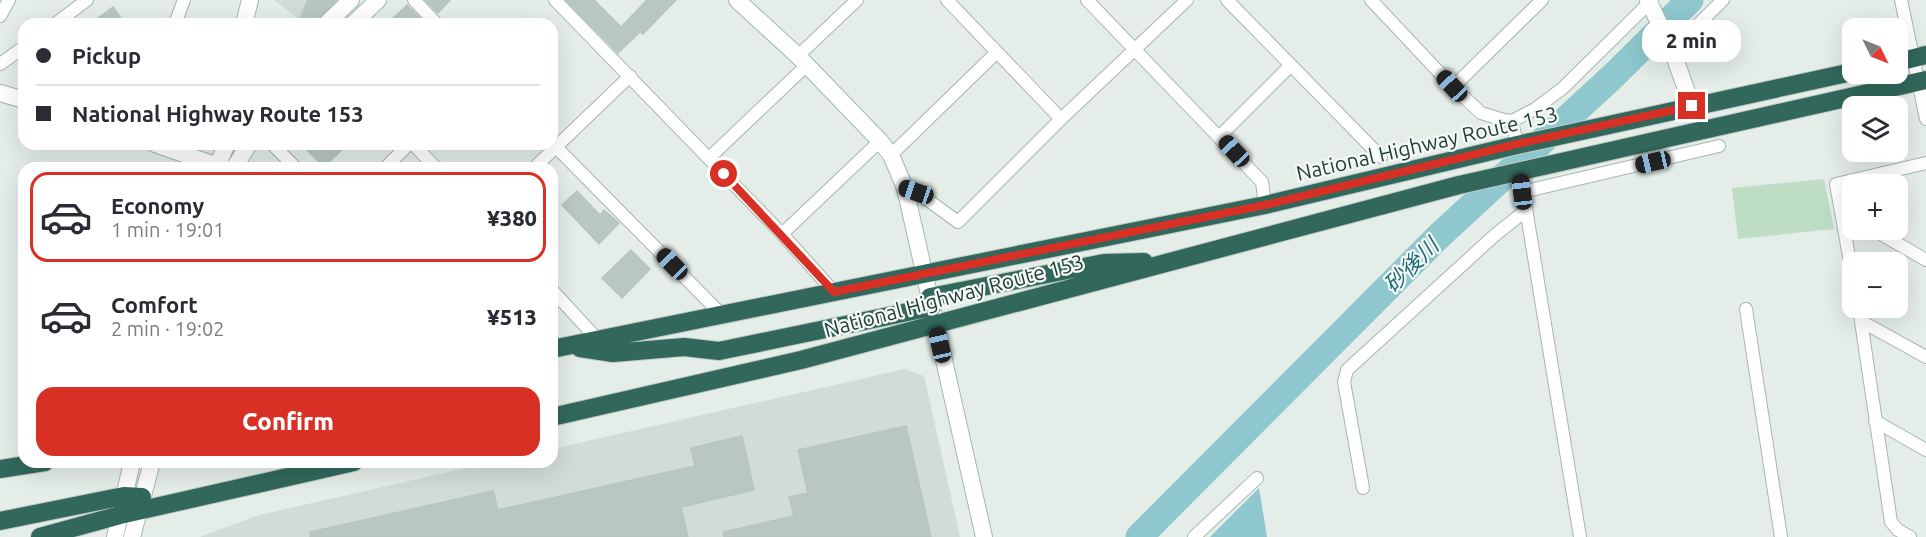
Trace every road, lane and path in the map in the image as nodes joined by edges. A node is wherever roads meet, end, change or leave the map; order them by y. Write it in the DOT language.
graph roads {
  1 [pos="9,0"];
  2 [pos="87,0"];
  3 [pos="184,0"];
  4 [pos="250,0"];
  5 [pos="351,0"];
  6 [pos="378,0"];
  7 [pos="414,0"];
  8 [pos="555,0"];
  9 [pos="737,0"];
  10 [pos="857,0"];
  11 [pos="947,0"];
  12 [pos="1087,0"];
  13 [pos="1186,0"];
  14 [pos="1227,0"];
  15 [pos="1371,0"];
  16 [pos="1723,0"];
  17 [pos="1901,0"];
  18 [pos="1539,1"];
  19 [pos="1650,1"];
  20 [pos="0,16"];
  21 [pos="63,18"];
  22 [pos="177,18"];
  23 [pos="246,18"];
  24 [pos="332,18"];
  25 [pos="359,18"];
  26 [pos="431,18"];
  27 [pos="1135,50"];
  28 [pos="1672,50"];
  29 [pos="18,51"];
  30 [pos="996,53"];
  31 [pos="1913,58"];
  32 [pos="803,61"];
  33 [pos="0,64"];
  34 [pos="1291,65"];
  35 [pos="1842,74"];
  36 [pos="630,76"];
  37 [pos="1923,81"];
  38 [pos="1453,87"];
  39 [pos="0,93"];
  40 [pos="18,98"];
  41 [pos="1692,106"];
  42 [pos="1061,119"];
  43 [pos="1926,119"];
  44 [pos="1512,121"];
  45 [pos="1220,136"];
  46 [pos="558,141"];
  47 [pos="880,141"];
  48 [pos="1517,144"];
  49 [pos="1719,146"];
  50 [pos="558,149"];
  51 [pos="171,150"];
  52 [pos="278,150"];
  53 [pos="404,150"];
  54 [pos="417,150"];
  55 [pos="550,150"];
  56 [pos="891,155"];
  57 [pos="1381,157"];
  58 [pos="709,158"];
  59 [pos="205,162"];
  60 [pos="290,162"];
  61 [pos="392,162"];
  62 [pos="430,162"];
  63 [pos="539,162"];
  64 [pos="1926,163"];
  65 [pos="1520,172"];
  66 [pos="905,188"];
  67 [pos="1522,192"];
  68 [pos="1265,205"];
  69 [pos="1525,211"];
  70 [pos="1841,211"];
  71 [pos="782,234"];
  72 [pos="1891,240"];
  73 [pos="1848,252"];
  74 [pos="1926,260"];
  75 [pos="1176,261"];
  76 [pos="925,274"];
  77 [pos="834,292"];
  78 [pos="558,297"];
  79 [pos="932,309"];
  80 [pos="1746,309"];
  81 [pos="722,315"];
  82 [pos="1861,318"];
  83 [pos="1861,321"];
  84 [pos="598,340"];
  85 [pos="559,348"];
  86 [pos="1926,357"];
  87 [pos="558,416"];
  88 [pos="1875,421"];
  89 [pos="1926,450"];
  90 [pos="18,466"];
  91 [pos="132,468"];
  92 [pos="149,468"];
  93 [pos="320,468"];
  94 [pos="0,469"];
  95 [pos="1257,478"];
  96 [pos="1363,488"];
  97 [pos="135,501"];
  98 [pos="120,515"];
  99 [pos="0,521"];
  100 [pos="40,537"];
  101 [pos="115,537"];
  102 [pos="132,537"];
  103 [pos="984,537"];
  104 [pos="1194,537"];
  105 [pos="1580,537"];
  106 [pos="1782,537"];
  107 [pos="1910,537"];
  1 -- 20 [label="street"];
  2 -- 21 [label="street"];
  3 -- 22 [label="street"];
  4 -- 23 [label="street"];
  5 -- 24 [label="street"];
  6 -- 25 [label="street"];
  7 -- 26 [label="street"];
  8 -- 36 [label="street"];
  9 -- 32 [label="street"];
  10 -- 32 [label="street"];
  11 -- 30 [label="street"];
  12 -- 27 [label="street"];
  13 -- 27 [label="street"];
  14 -- 34 [label="street"];
  15 -- 38 [label="street"];
  16 -- 28 [label="street"];
  17 -- 31 [label="street"];
  18 -- 38 [label="street"];
  19 -- 28 [label="street"];
  19 -- 44 [label="street"];
  27 -- 42 [label="street"];
  27 -- 45 [label="street"];
  28 -- 41 [label="street"];
  29 -- 33 [label="street"];
  30 -- 42 [label="street"];
  30 -- 56 [label="street"];
  31 -- 37 [label="street"];
  32 -- 47 [label="street"];
  32 -- 58 [label="street"];
  34 -- 45 [label="street"];
  34 -- 57 [label="street"];
  35 -- 41 [label="highway, National Highway Route 153"];
  36 -- 46 [label="street"];
  36 -- 58 [label="street"];
  37 -- 43 [label="street"];
  37 -- 65 [label="highway, National Highway Route 153"];
  38 -- 44 [label="street"];
  39 -- 40 [label="street"];
  41 -- 48 [label="highway, National Highway Route 153"];
  42 -- 66 [label="street"];
  44 -- 48 [label="street"];
  45 -- 68 [label="street"];
  47 -- 56 [label="street"];
  47 -- 71 [label="street"];
  48 -- 68 [label="highway, National Highway Route 153"];
  49 -- 67 [label="street"];
  50 -- 81 [label="street"];
  51 -- 59 [label="street"];
  52 -- 60 [label="street"];
  53 -- 61 [label="street"];
  54 -- 62 [label="street"];
  55 -- 63 [label="street"];
  56 -- 66 [label="street"];
  58 -- 71 [label="street"];
  64 -- 70 [label="street"];
  65 -- 67 [label="street"];
  65 -- 75 [label="highway, National Highway Route 153"];
  66 -- 76 [label="street"];
  67 -- 69 [label="street"];
  68 -- 76 [label="highway, National Highway Route 153"];
  69 -- 96 [label="street"];
  69 -- 105 [label="street"];
  70 -- 73 [label="street"];
  71 -- 77 [label="street"];
  72 -- 74 [label="street"];
  75 -- 79 [label="highway, National Highway Route 153"];
  75 -- 79 [label="highway"];
  76 -- 77 [label="highway, National Highway Route 153"];
  76 -- 79 [label="street"];
  77 -- 81 [label="highway, National Highway Route 153"];
  78 -- 84 [label="street"];
  79 -- 85 [label="highway"];
  79 -- 87 [label="highway, National Highway Route 153"];
  79 -- 103 [label="street"];
  80 -- 106 [label="street"];
  81 -- 84 [label="highway, National Highway Route 153"];
  82 -- 83 [label="street"];
  83 -- 86 [label="street"];
  83 -- 88 [label="street"];
  84 -- 85 [label="highway, National Highway Route 153"];
  88 -- 89 [label="street"];
  88 -- 107 [label="street"];
  90 -- 94 [label="highway"];
  91 -- 97 [label="street"];
  92 -- 97 [label="street"];
  93 -- 97 [label="highway"];
  95 -- 104 [label="street"];
  97 -- 98 [label="highway"];
  97 -- 99 [label="highway"];
  97 -- 102 [label="street"];
  98 -- 100 [label="highway"];
  98 -- 101 [label="street"];
}
